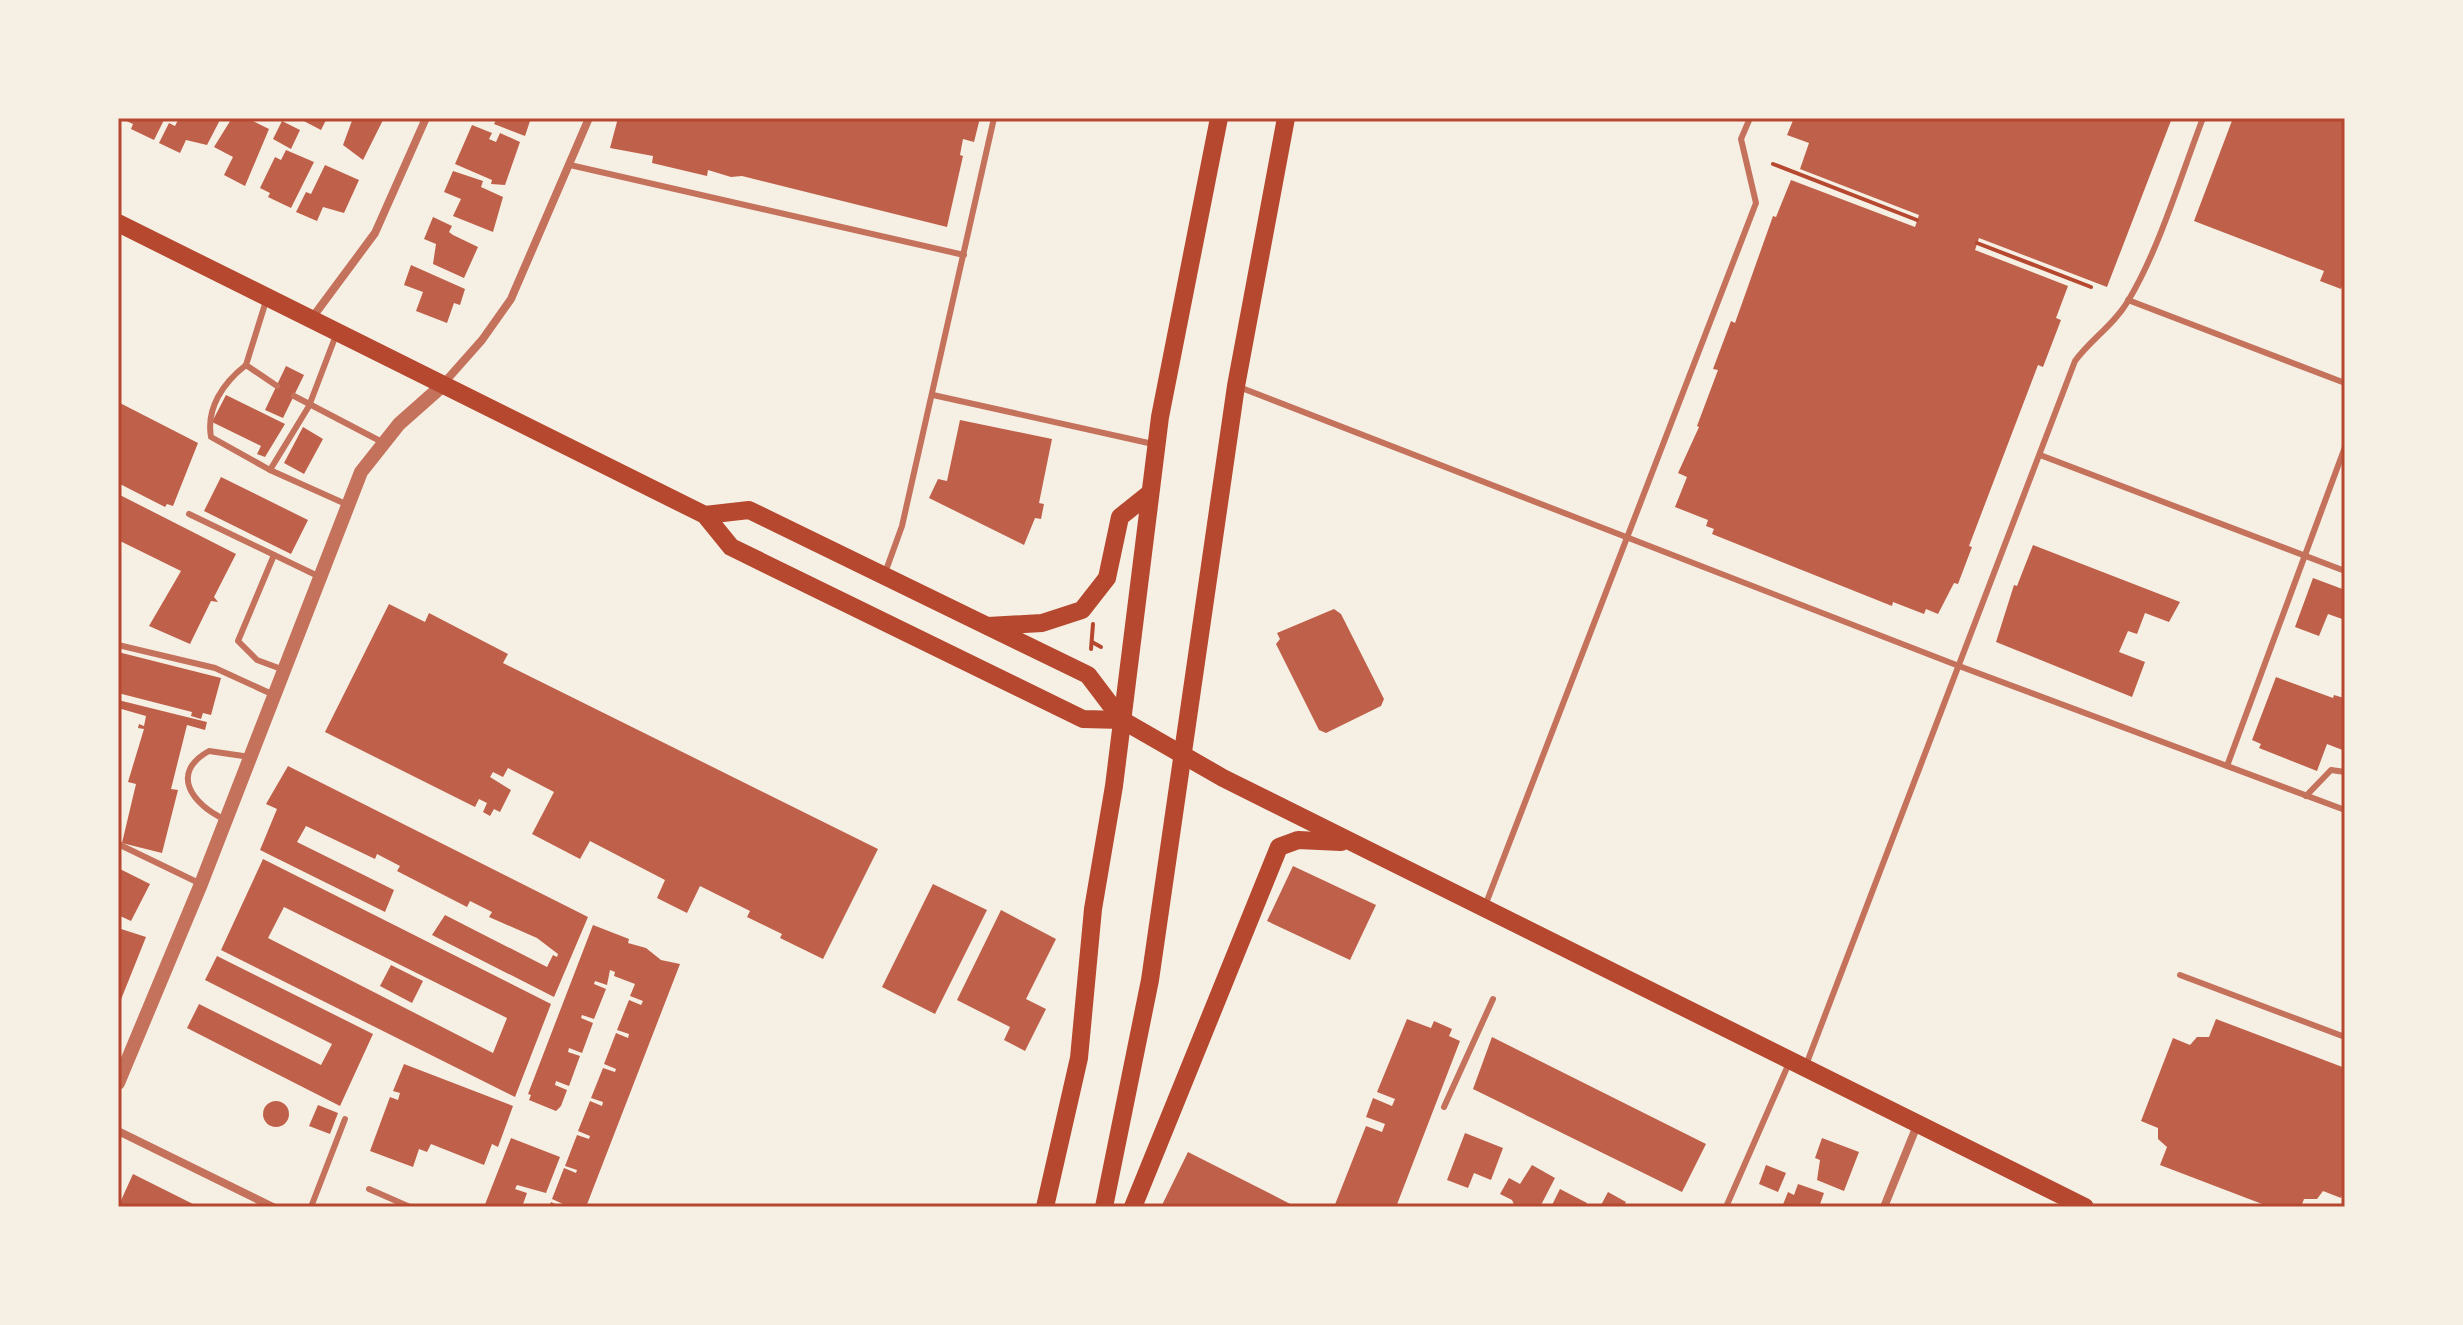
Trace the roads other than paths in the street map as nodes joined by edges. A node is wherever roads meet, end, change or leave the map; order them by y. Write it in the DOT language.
graph roads {
  1 [pos="426,118"];
  2 [pos="589,118"];
  3 [pos="994,118"];
  4 [pos="1219,118"];
  5 [pos="1286,118"];
  6 [pos="1750,118"];
  7 [pos="2203,118"];
  8 [pos="570,165"];
  9 [pos="118,223"];
  10 [pos="964,255"];
  11 [pos="267,297"];
  12 [pos="2128,300"];
  13 [pos="311,319"];
  14 [pos="338,332"];
  15 [pos="246,365"];
  16 [pos="2345,383"];
  17 [pos="443,385"];
  18 [pos="277,386"];
  19 [pos="1236,386"];
  20 [pos="933,395"];
  21 [pos="294,396"];
  22 [pos="309,406"];
  23 [pos="382,442"];
  24 [pos="1157,444"];
  25 [pos="2345,447"];
  26 [pos="2040,455"];
  27 [pos="270,470"];
  28 [pos="1150,493"];
  29 [pos="348,505"];
  30 [pos="189,514"];
  31 [pos="705,515"];
  32 [pos="1629,537"];
  33 [pos="274,555"];
  34 [pos="2305,556"];
  35 [pos="2345,571"];
  36 [pos="884,574"];
  37 [pos="320,577"];
  38 [pos="987,626"];
  39 [pos="118,645"];
  40 [pos="1959,666"];
  41 [pos="284,670"];
  42 [pos="274,695"];
  43 [pos="1122,720"];
  44 [pos="1183,754"];
  45 [pos="250,757"];
  46 [pos="2227,766"];
  47 [pos="2345,772"];
  48 [pos="2306,796"];
  49 [pos="2345,810"];
  50 [pos="226,820"];
  51 [pos="1349,843"];
  52 [pos="118,844"];
  53 [pos="201,884"];
  54 [pos="1484,909"];
  55 [pos="2180,975"];
  56 [pos="1493,999"];
  57 [pos="2345,1037"];
  58 [pos="1798,1063"];
  59 [pos="118,1083"];
  60 [pos="1444,1107"];
  61 [pos="345,1119"];
  62 [pos="1918,1123"];
  63 [pos="118,1131"];
  64 [pos="369,1189"];
  65 [pos="260,1204"];
  66 [pos="406,1206"];
  67 [pos="273,1207"];
  68 [pos="311,1207"];
  69 [pos="1045,1207"];
  70 [pos="1104,1207"];
  71 [pos="1133,1207"];
  72 [pos="1726,1207"];
  73 [pos="1884,1207"];
  74 [pos="2085,1207"];
  1 -- 13 [label="street"];
  2 -- 8 [label="street"];
  3 -- 10 [label="lane"];
  4 -- 24 [label="main road"];
  5 -- 19 [label="main road"];
  6 -- 32 [label="lane"];
  7 -- 12 [label="lane"];
  8 -- 10 [label="lane"];
  8 -- 17 [label="street"];
  9 -- 11 [label="main road"];
  10 -- 20 [label="lane"];
  11 -- 13 [label="main road"];
  11 -- 15 [label="lane"];
  12 -- 16 [label="lane"];
  12 -- 26 [label="lane"];
  13 -- 14 [label="main road"];
  14 -- 17 [label="main road"];
  14 -- 22 [label="lane"];
  15 -- 18 [label="lane"];
  15 -- 27 [label="lane"];
  17 -- 23 [label="street"];
  17 -- 31 [label="main road"];
  19 -- 32 [label="lane"];
  19 -- 44 [label="main road"];
  20 -- 24 [label="lane"];
  20 -- 36 [label="lane"];
  21 -- 22 [label="lane"];
  22 -- 23 [label="lane"];
  22 -- 27 [label="lane"];
  23 -- 29 [label="street"];
  24 -- 28 [label="main road"];
  25 -- 34 [label="lane"];
  26 -- 34 [label="lane"];
  26 -- 40 [label="lane"];
  27 -- 29 [label="lane"];
  28 -- 38 [label="main road"];
  28 -- 43 [label="main road"];
  29 -- 37 [label="street"];
  30 -- 33 [label="lane"];
  31 -- 36 [label="main road"];
  31 -- 43 [label="main road"];
  32 -- 40 [label="lane"];
  32 -- 54 [label="lane"];
  33 -- 37 [label="lane"];
  33 -- 41 [label="lane"];
  34 -- 35 [label="lane"];
  34 -- 46 [label="lane"];
  36 -- 38 [label="main road"];
  37 -- 41 [label="street"];
  38 -- 43 [label="main road"];
  39 -- 42 [label="lane"];
  40 -- 46 [label="lane"];
  40 -- 58 [label="lane"];
  41 -- 42 [label="street"];
  42 -- 45 [label="street"];
  43 -- 44 [label="main road"];
  43 -- 69 [label="main road"];
  44 -- 51 [label="main road"];
  44 -- 70 [label="main road"];
  45 -- 50 [label="street"];
  45 -- 50 [label="lane"];
  46 -- 48 [label="lane"];
  47 -- 48 [label="lane"];
  48 -- 49 [label="lane"];
  50 -- 53 [label="street"];
  51 -- 54 [label="main road"];
  51 -- 71 [label="main road"];
  52 -- 53 [label="lane"];
  53 -- 59 [label="street"];
  54 -- 58 [label="main road"];
  55 -- 57 [label="lane"];
  56 -- 60 [label="lane"];
  58 -- 62 [label="main road"];
  58 -- 72 [label="lane"];
  61 -- 68 [label="lane"];
  62 -- 73 [label="street"];
  62 -- 74 [label="main road"];
  63 -- 65 [label="street"];
  64 -- 66 [label="lane"];
  65 -- 67 [label="street"];
}
